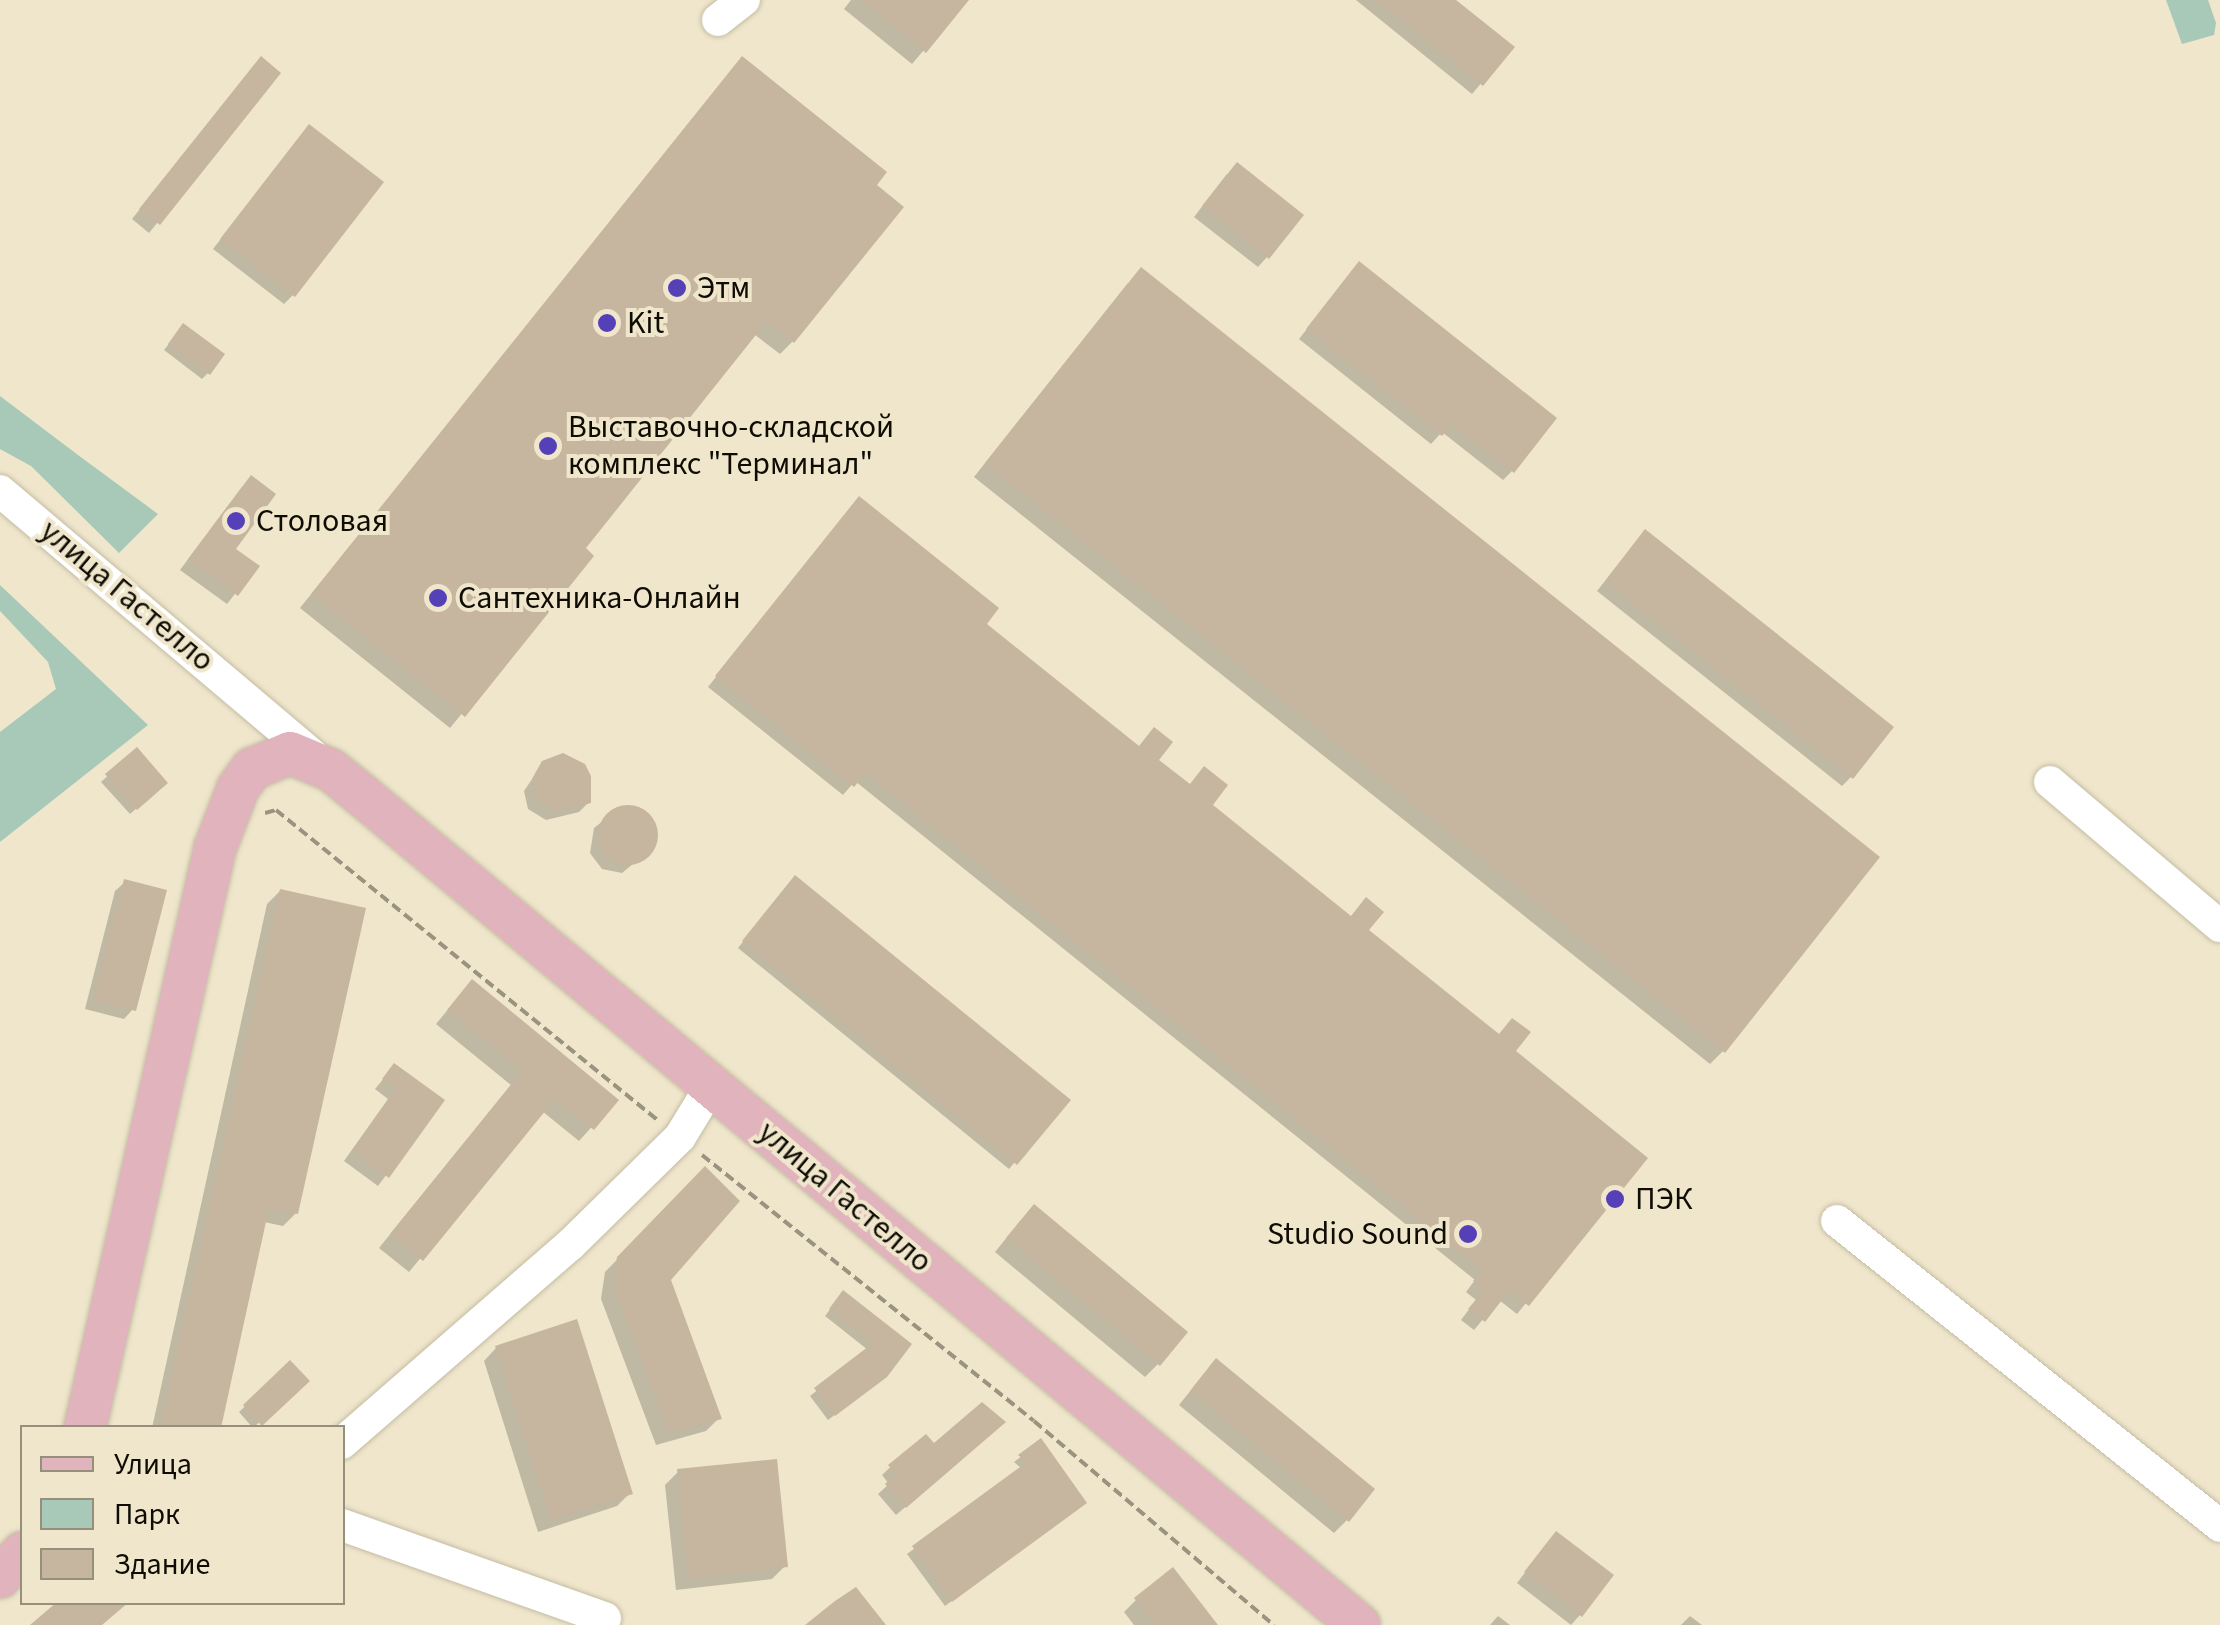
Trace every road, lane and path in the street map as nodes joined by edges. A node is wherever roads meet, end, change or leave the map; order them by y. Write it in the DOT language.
graph roads {
  1 [pos="744,0"];
  2 [pos="718,20"];
  3 [pos="0,491"];
  4 [pos="253,702"];
  5 [pos="331,770"];
  6 [pos="2050,782"];
  7 [pos="249,801"];
  8 [pos="2220,926"];
  9 [pos="711,1086"];
  10 [pos="680,1137"];
  11 [pos="1838,1221"];
  12 [pos="86,1425"];
  13 [pos="345,1440"];
  14 [pos="345,1526"];
  15 [pos="2220,1526"];
  16 [pos="20,1556"];
  17 [pos="0,1577"];
  18 [pos="604,1618"];
  19 [pos="1274,1625"];
  20 [pos="1358,1625"];
  1 -- 2 [label="street"];
  3 -- 4 [label="street, улица Гастелло"];
  4 -- 5 [label="street, улица Гастелло"];
  4 -- 7 [label="street"];
  5 -- 7 [label="main road, улица Гастелло"];
  5 -- 9 [label="main road, улица Гастелло"];
  6 -- 8 [label="street"];
  7 -- 10 [label="path"];
  7 -- 12 [label="main road"];
  9 -- 10 [label="street"];
  9 -- 20 [label="main road, улица Гастелло"];
  10 -- 13 [label="street"];
  10 -- 19 [label="path"];
  11 -- 15 [label="street"];
  14 -- 18 [label="street"];
  16 -- 17 [label="main road"];
}
